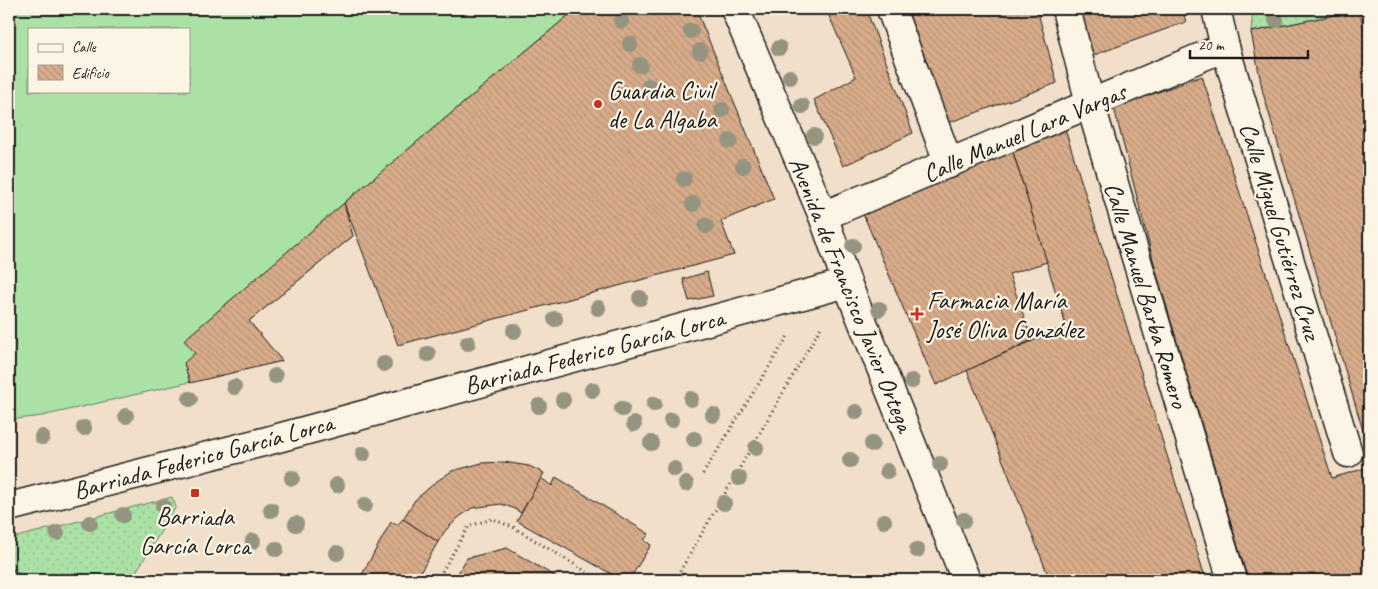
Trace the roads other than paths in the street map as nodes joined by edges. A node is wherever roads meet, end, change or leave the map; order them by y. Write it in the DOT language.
graph roads {
  1 [pos="735,9"];
  2 [pos="891,9"];
  3 [pos="1066,9"];
  4 [pos="1216,9"];
  5 [pos="1226,48"];
  6 [pos="1090,103"];
  7 [pos="949,164"];
  8 [pos="824,216"];
  9 [pos="847,283"];
  10 [pos="1348,453"];
  11 [pos="9,506"];
  12 [pos="966,580"];
  13 [pos="1232,580"];
  1 -- 8 [label="street, Avenida de Francisco Javier Ortega"];
  2 -- 7 [label="street"];
  3 -- 6 [label="street, Calle Manuel Barba Romero"];
  4 -- 5 [label="street, Calle Miguel Gutiérrez Cruz"];
  5 -- 6 [label="street, Calle Manuel Lara Vargas"];
  5 -- 10 [label="street, Calle Miguel Gutiérrez Cruz"];
  6 -- 7 [label="street, Calle Manuel Lara Vargas"];
  6 -- 13 [label="street, Calle Manuel Barba Romero"];
  7 -- 8 [label="street, Calle Manuel Lara Vargas"];
  8 -- 9 [label="street, Avenida de Francisco Javier Ortega"];
  9 -- 11 [label="street, Barriada Federico García Lorca"];
  9 -- 12 [label="street, Avenida de Francisco Javier Ortega"];
}
